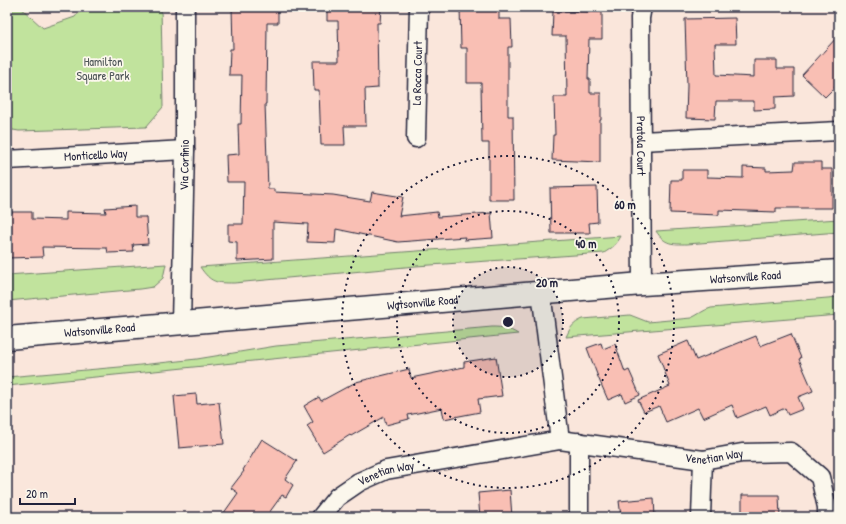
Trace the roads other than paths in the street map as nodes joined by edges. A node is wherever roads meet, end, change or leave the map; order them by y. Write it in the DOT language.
graph roads {
  1 [pos="186,7"];
  2 [pos="419,7"];
  3 [pos="642,7"];
  4 [pos="839,131"];
  5 [pos="416,138"];
  6 [pos="641,141"];
  7 [pos="184,150"];
  8 [pos="7,160"];
  9 [pos="839,271"];
  10 [pos="642,284"];
  11 [pos="542,292"];
  12 [pos="181,323"];
  13 [pos="7,338"];
  14 [pos="560,440"];
  15 [pos="579,442"];
  16 [pos="703,460"];
  17 [pos="321,517"];
  18 [pos="579,517"];
  19 [pos="700,517"];
  20 [pos="827,517"];
  1 -- 7 [label="street, Via Corfinio"];
  2 -- 5 [label="street, La Rocca Court"];
  3 -- 6 [label="street, Pratola Court"];
  4 -- 6 [label="street"];
  6 -- 10 [label="street, Pratola Court"];
  7 -- 8 [label="street, Monticello Way"];
  7 -- 12 [label="street, Via Corfinio"];
  9 -- 10 [label="main road, Watsonville Road"];
  10 -- 11 [label="main road, Watsonville Road"];
  11 -- 12 [label="main road, Watsonville Road"];
  11 -- 14 [label="street"];
  12 -- 13 [label="main road, Watsonville Road"];
  14 -- 15 [label="street, Venetian Way"];
  14 -- 17 [label="street, Venetian Way"];
  15 -- 16 [label="street, Venetian Way"];
  15 -- 18 [label="street"];
  16 -- 19 [label="street"];
  16 -- 20 [label="street, Venetian Way"];
}
